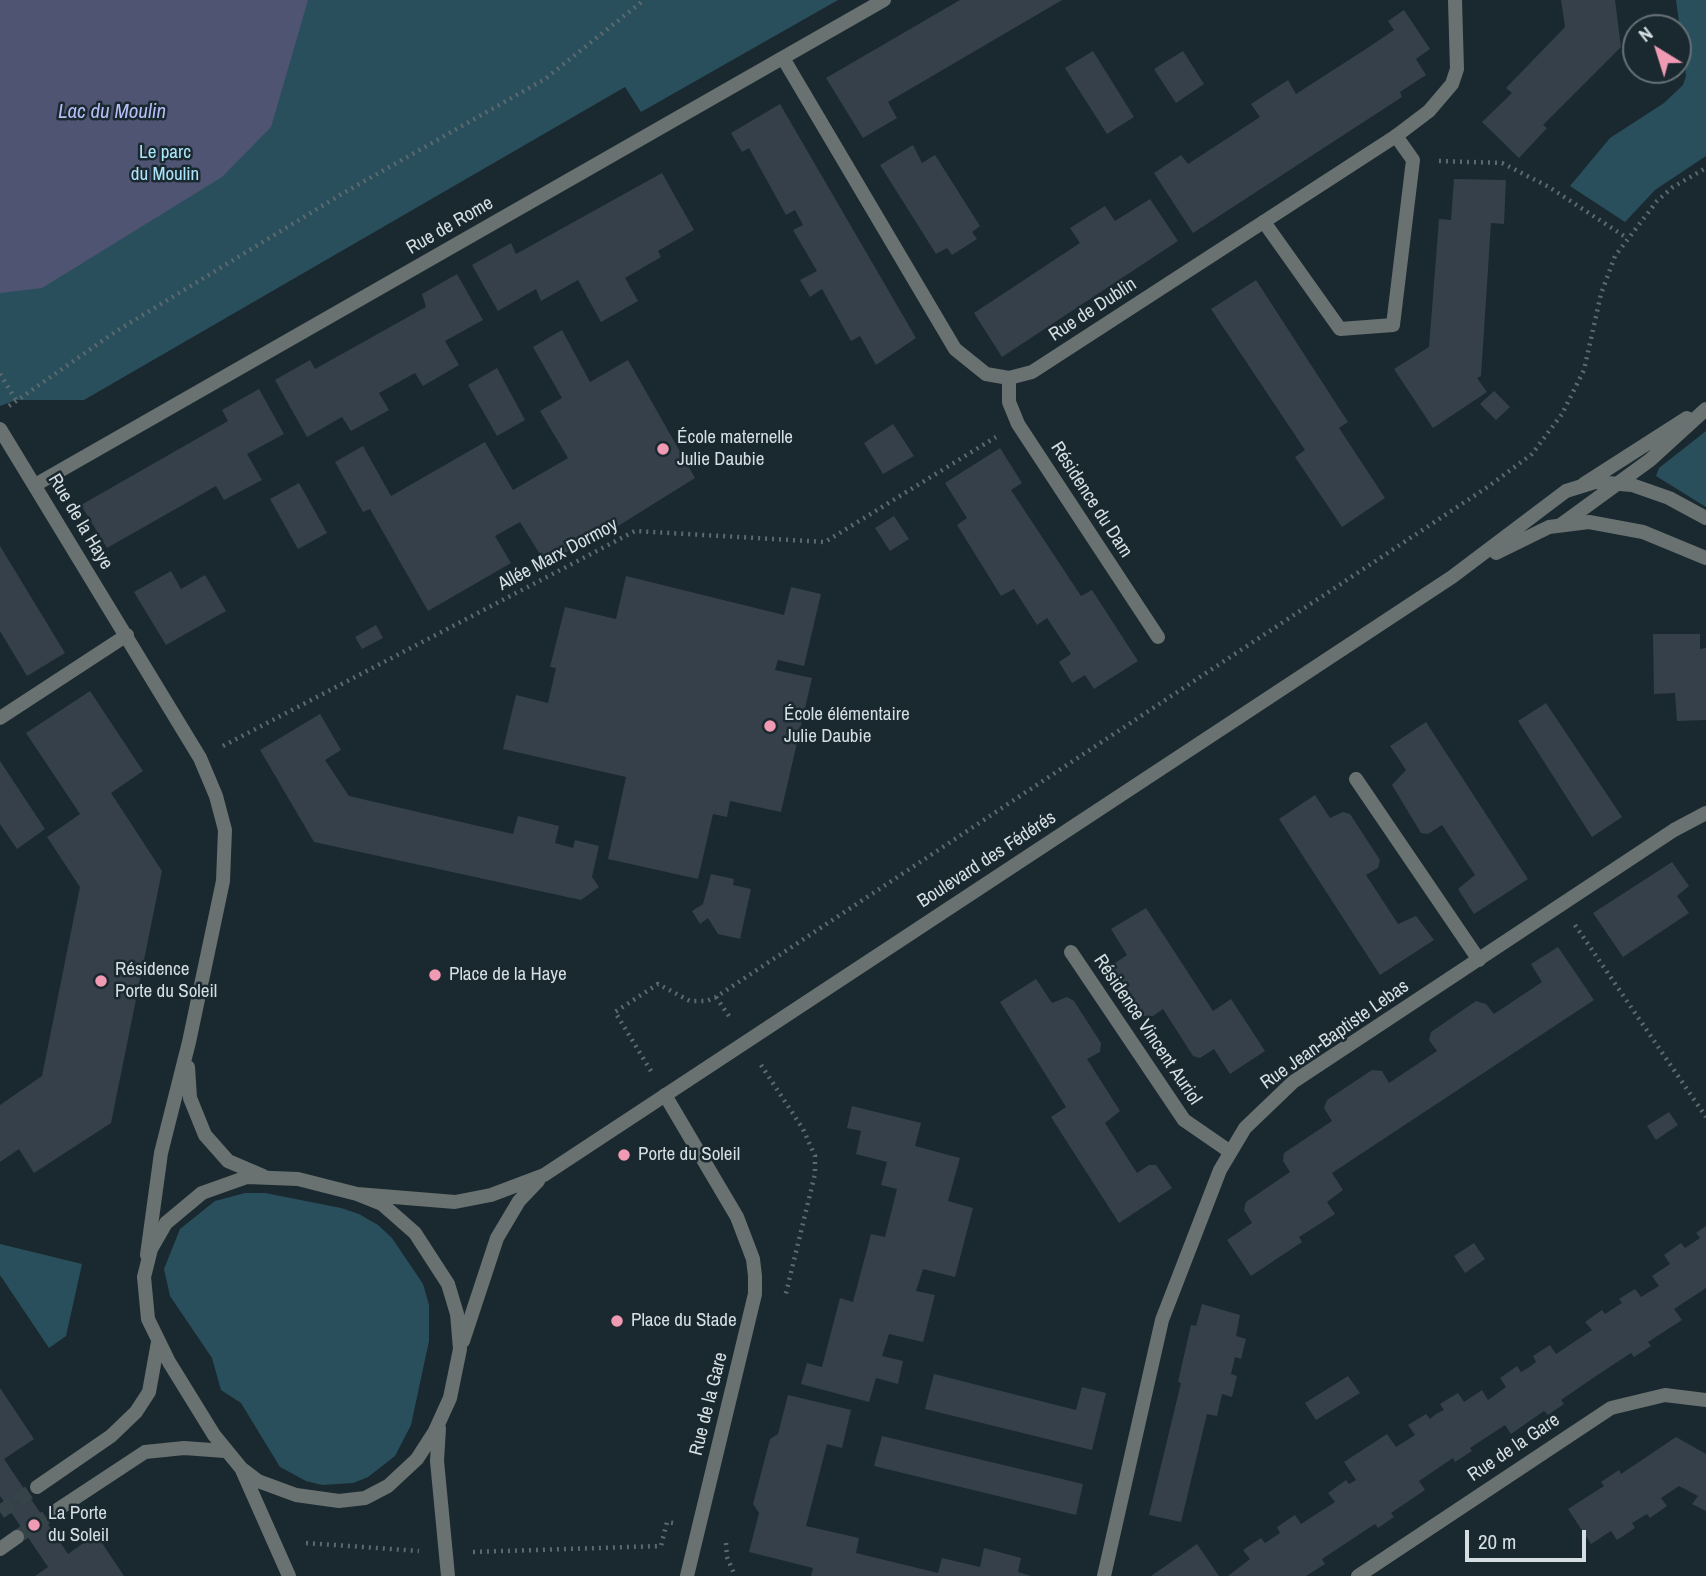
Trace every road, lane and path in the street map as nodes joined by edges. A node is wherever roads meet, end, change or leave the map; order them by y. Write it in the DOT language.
graph roads {
  1 [pos="645,0"];
  2 [pos="884,0"];
  3 [pos="1455,0"];
  4 [pos="783,58"];
  5 [pos="1396,136"];
  6 [pos="1413,160"];
  7 [pos="1706,168"];
  8 [pos="1264,222"];
  9 [pos="1627,238"];
  10 [pos="0,374"];
  11 [pos="1009,378"];
  12 [pos="16,400"];
  13 [pos="1706,407"];
  14 [pos="0,412"];
  15 [pos="1018,424"];
  16 [pos="0,429"];
  17 [pos="1620,483"];
  18 [pos="1584,484"];
  19 [pos="35,485"];
  20 [pos="1706,518"];
  21 [pos="1562,524"];
  22 [pos="1706,558"];
  23 [pos="1452,577"];
  24 [pos="127,635"];
  25 [pos="1158,637"];
  26 [pos="0,718"];
  27 [pos="200,758"];
  28 [pos="1356,779"];
  29 [pos="1706,813"];
  30 [pos="1561,905"];
  31 [pos="1071,952"];
  32 [pos="1479,960"];
  33 [pos="189,1042"];
  34 [pos="665,1095"];
  35 [pos="1706,1117"];
  36 [pos="1229,1151"];
  37 [pos="544,1175"];
  38 [pos="264,1177"];
  39 [pos="357,1194"];
  40 [pos="146,1263"];
  41 [pos="158,1342"];
  42 [pos="460,1349"];
  43 [pos="1706,1400"];
  44 [pos="440,1419"];
  45 [pos="225,1451"];
  46 [pos="241,1468"];
  47 [pos="37,1487"];
  48 [pos="54,1512"];
  49 [pos="698,1530"];
  50 [pos="17,1537"];
  51 [pos="727,1538"];
  52 [pos="274,1541"];
  53 [pos="0,1549"];
  54 [pos="447,1553"];
  55 [pos="289,1576"];
  56 [pos="448,1576"];
  57 [pos="687,1576"];
  58 [pos="1104,1576"];
  59 [pos="1358,1576"];
  1 -- 12 [label="path"];
  2 -- 4 [label="street, Rue de Rome"];
  3 -- 5 [label="street, Rue de Dublin"];
  4 -- 11 [label="street"];
  4 -- 19 [label="street, Rue de Rome"];
  5 -- 6 [label="street"];
  5 -- 8 [label="street, Rue de Dublin"];
  6 -- 8 [label="street"];
  6 -- 9 [label="path"];
  7 -- 9 [label="path"];
  8 -- 11 [label="street, Rue de Dublin"];
  9 -- 34 [label="path"];
  10 -- 12 [label="path"];
  11 -- 15 [label="street, Résidence du Dam"];
  12 -- 14 [label="path"];
  13 -- 17 [label="street"];
  13 -- 18 [label="street"];
  15 -- 25 [label="street, Résidence du Dam"];
  15 -- 27 [label="path, Allée Marx Dormoy"];
  16 -- 19 [label="street, Rue de la Haye"];
  17 -- 18 [label="street, Boulevard des Fédérés"];
  17 -- 20 [label="street, Boulevard des Fédérés"];
  17 -- 21 [label="street"];
  18 -- 23 [label="street, Boulevard des Fédérés"];
  19 -- 24 [label="street, Rue de la Haye"];
  21 -- 22 [label="street, Boulevard des Fédérés"];
  21 -- 23 [label="street, Boulevard des Fédérés"];
  23 -- 34 [label="street, Boulevard des Fédérés"];
  24 -- 26 [label="street"];
  24 -- 27 [label="street"];
  27 -- 33 [label="street"];
  28 -- 32 [label="street"];
  29 -- 30 [label="street, Rue Jean-Baptiste Lebas"];
  30 -- 32 [label="street, Rue Jean-Baptiste Lebas"];
  30 -- 35 [label="path"];
  31 -- 36 [label="street, Résidence Vincent Auriol"];
  32 -- 36 [label="street, Rue Jean-Baptiste Lebas"];
  33 -- 38 [label="street"];
  33 -- 40 [label="street"];
  34 -- 37 [label="street, Boulevard des Fédérés"];
  34 -- 49 [label="street, Rue de la Gare"];
  36 -- 58 [label="street, Rue Jean-Baptiste Lebas"];
  37 -- 39 [label="street, Boulevard des Fédérés"];
  37 -- 42 [label="street, Boulevard des Fédérés"];
  38 -- 39 [label="street"];
  38 -- 40 [label="street"];
  39 -- 42 [label="street"];
  40 -- 41 [label="street"];
  41 -- 45 [label="street"];
  41 -- 47 [label="street"];
  42 -- 44 [label="street"];
  43 -- 59 [label="street, Rue de la Gare"];
  44 -- 46 [label="street"];
  44 -- 54 [label="street"];
  45 -- 46 [label="street"];
  45 -- 48 [label="street"];
  46 -- 52 [label="street"];
  49 -- 51 [label="path"];
  49 -- 54 [label="path"];
  49 -- 57 [label="street, Rue de la Gare"];
  50 -- 53 [label="street"];
  52 -- 54 [label="path"];
  52 -- 55 [label="street"];
  54 -- 56 [label="street"];
}
